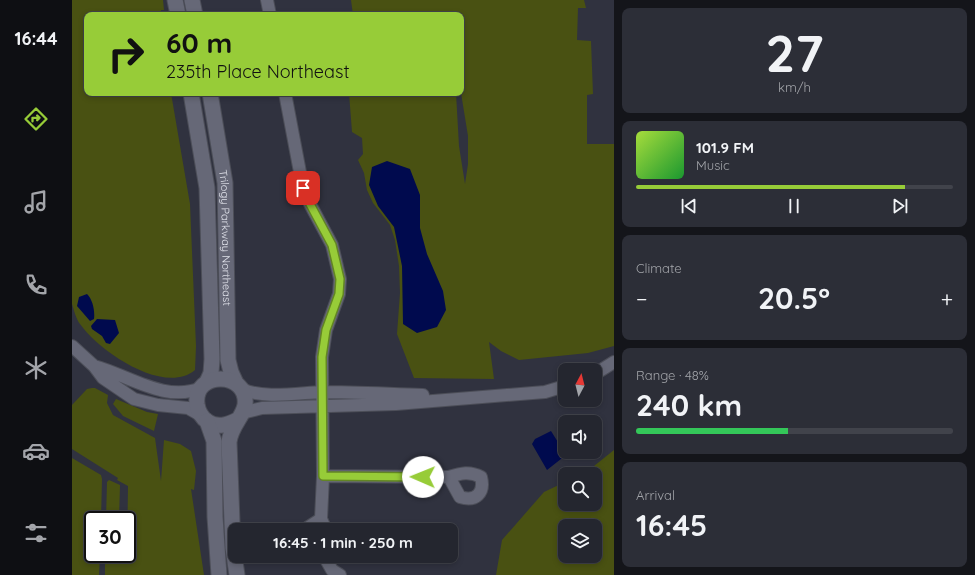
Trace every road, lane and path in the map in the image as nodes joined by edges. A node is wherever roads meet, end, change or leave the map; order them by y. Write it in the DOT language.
graph roads {
  1 [pos="175,0"];
  2 [pos="192,0"];
  3 [pos="267,0"];
  4 [pos="177,12"];
  5 [pos="194,12"];
  6 [pos="269,12"];
  7 [pos="192,96"];
  8 [pos="210,96"];
  9 [pos="286,96"];
  10 [pos="72,346"];
  11 [pos="614,362"];
  12 [pos="94,366"];
  13 [pos="602,370"];
  14 [pos="204,385"];
  15 [pos="239,386"];
  16 [pos="558,388"];
  17 [pos="323,392"];
  18 [pos="480,397"];
  19 [pos="323,407"];
  20 [pos="239,416"];
  21 [pos="204,419"];
  22 [pos="323,476"];
  23 [pos="449,477"];
  24 [pos="324,523"];
  25 [pos="328,563"];
  26 [pos="219,575"];
  27 [pos="237,575"];
  28 [pos="340,575"];
  1 -- 4 [label="street"];
  2 -- 5 [label="street"];
  3 -- 6 [label="street"];
  7 -- 14 [label="street, Trilogy Parkway Northeast"];
  8 -- 15 [label="street, Trilogy Parkway Northeast"];
  9 -- 17 [label="street"];
  10 -- 12 [label="street"];
  11 -- 13 [label="street"];
  12 -- 14 [label="street"];
  12 -- 21 [label="street"];
  14 -- 15 [label="street"];
  14 -- 21 [label="street"];
  15 -- 17 [label="street"];
  15 -- 20 [label="street"];
  16 -- 18 [label="street"];
  17 -- 18 [label="street"];
  17 -- 19 [label="street"];
  18 -- 19 [label="street"];
  19 -- 20 [label="street"];
  19 -- 22 [label="street"];
  20 -- 21 [label="street"];
  20 -- 27 [label="street"];
  21 -- 26 [label="street"];
  22 -- 23 [label="street"];
  22 -- 24 [label="street"];
  25 -- 28 [label="street"];
}
